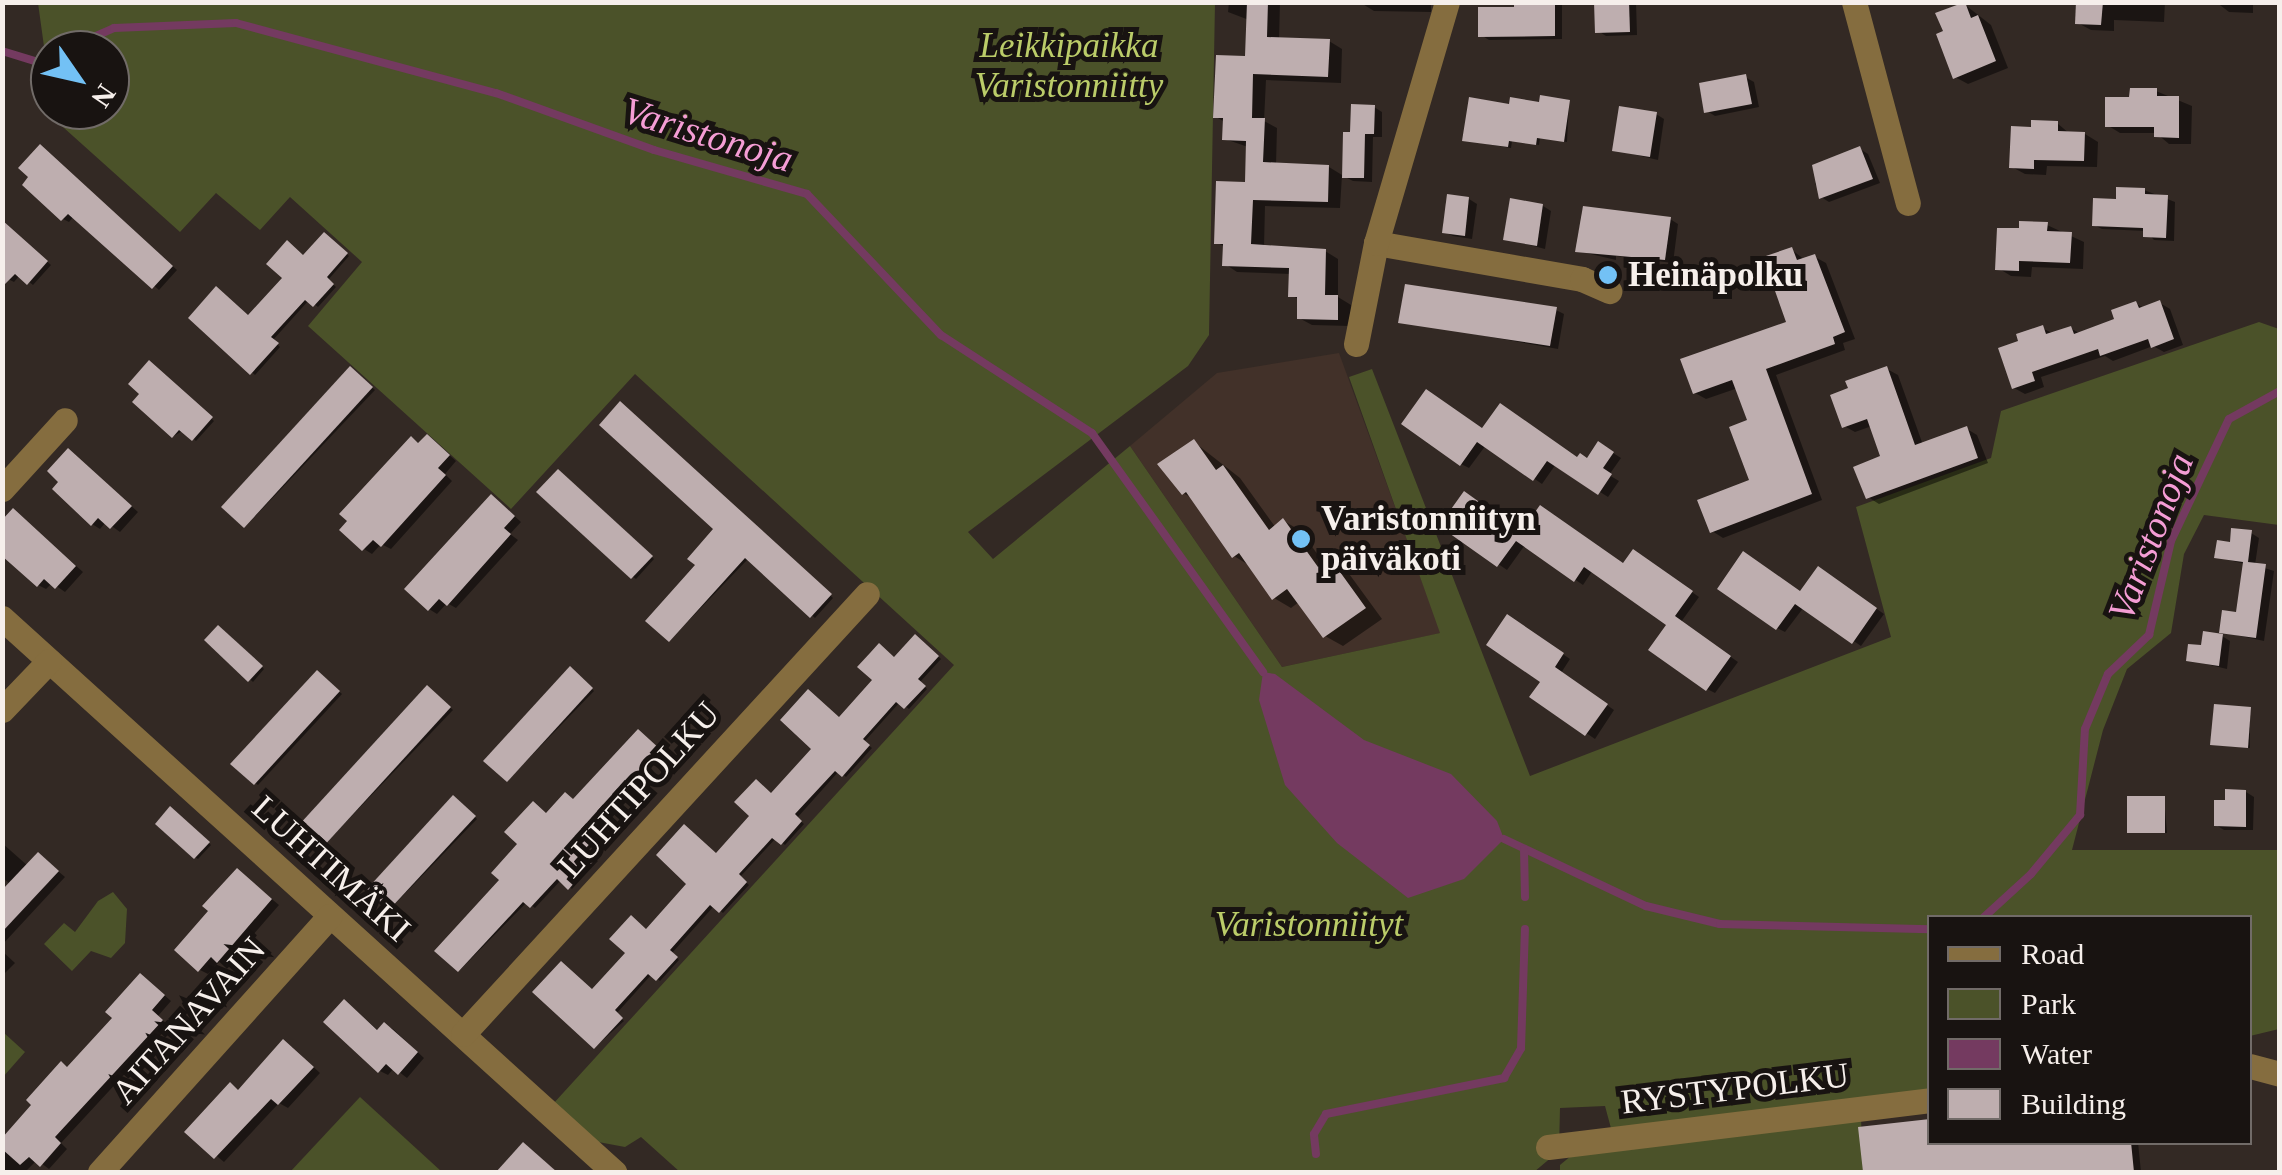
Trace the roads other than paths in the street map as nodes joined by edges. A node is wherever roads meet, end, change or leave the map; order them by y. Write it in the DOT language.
graph roads {
  1 [pos="1447,2"];
  2 [pos="1854,2"];
  3 [pos="1908,203"];
  4 [pos="1376,243"];
  5 [pos="1609,291"];
  6 [pos="1356,344"];
  7 [pos="65,420"];
  8 [pos="2,490"];
  9 [pos="867,594"];
  10 [pos="2,618"];
  11 [pos="48,661"];
  12 [pos="2,710"];
  13 [pos="330,916"];
  14 [pos="462,1034"];
  15 [pos="2252,1067"];
  16 [pos="2280,1074"];
  17 [pos="1927,1100"];
  18 [pos="1548,1147"];
  19 [pos="100,1172"];
  20 [pos="614,1172"];
  1 -- 4 [label="street"];
  2 -- 3 [label="street"];
  4 -- 5 [label="street"];
  4 -- 6 [label="street"];
  7 -- 8 [label="street"];
  9 -- 14 [label="street, LUHTIPOLKU"];
  10 -- 11 [label="street, LUHTIMÄKI"];
  11 -- 12 [label="street"];
  11 -- 13 [label="street, LUHTIMÄKI"];
  13 -- 14 [label="street, LUHTIMÄKI"];
  13 -- 19 [label="street, AITANAVAIN"];
  14 -- 20 [label="street, LUHTIMÄKI"];
  15 -- 16 [label="street"];
  17 -- 18 [label="street, RYSTYPOLKU"];
}
